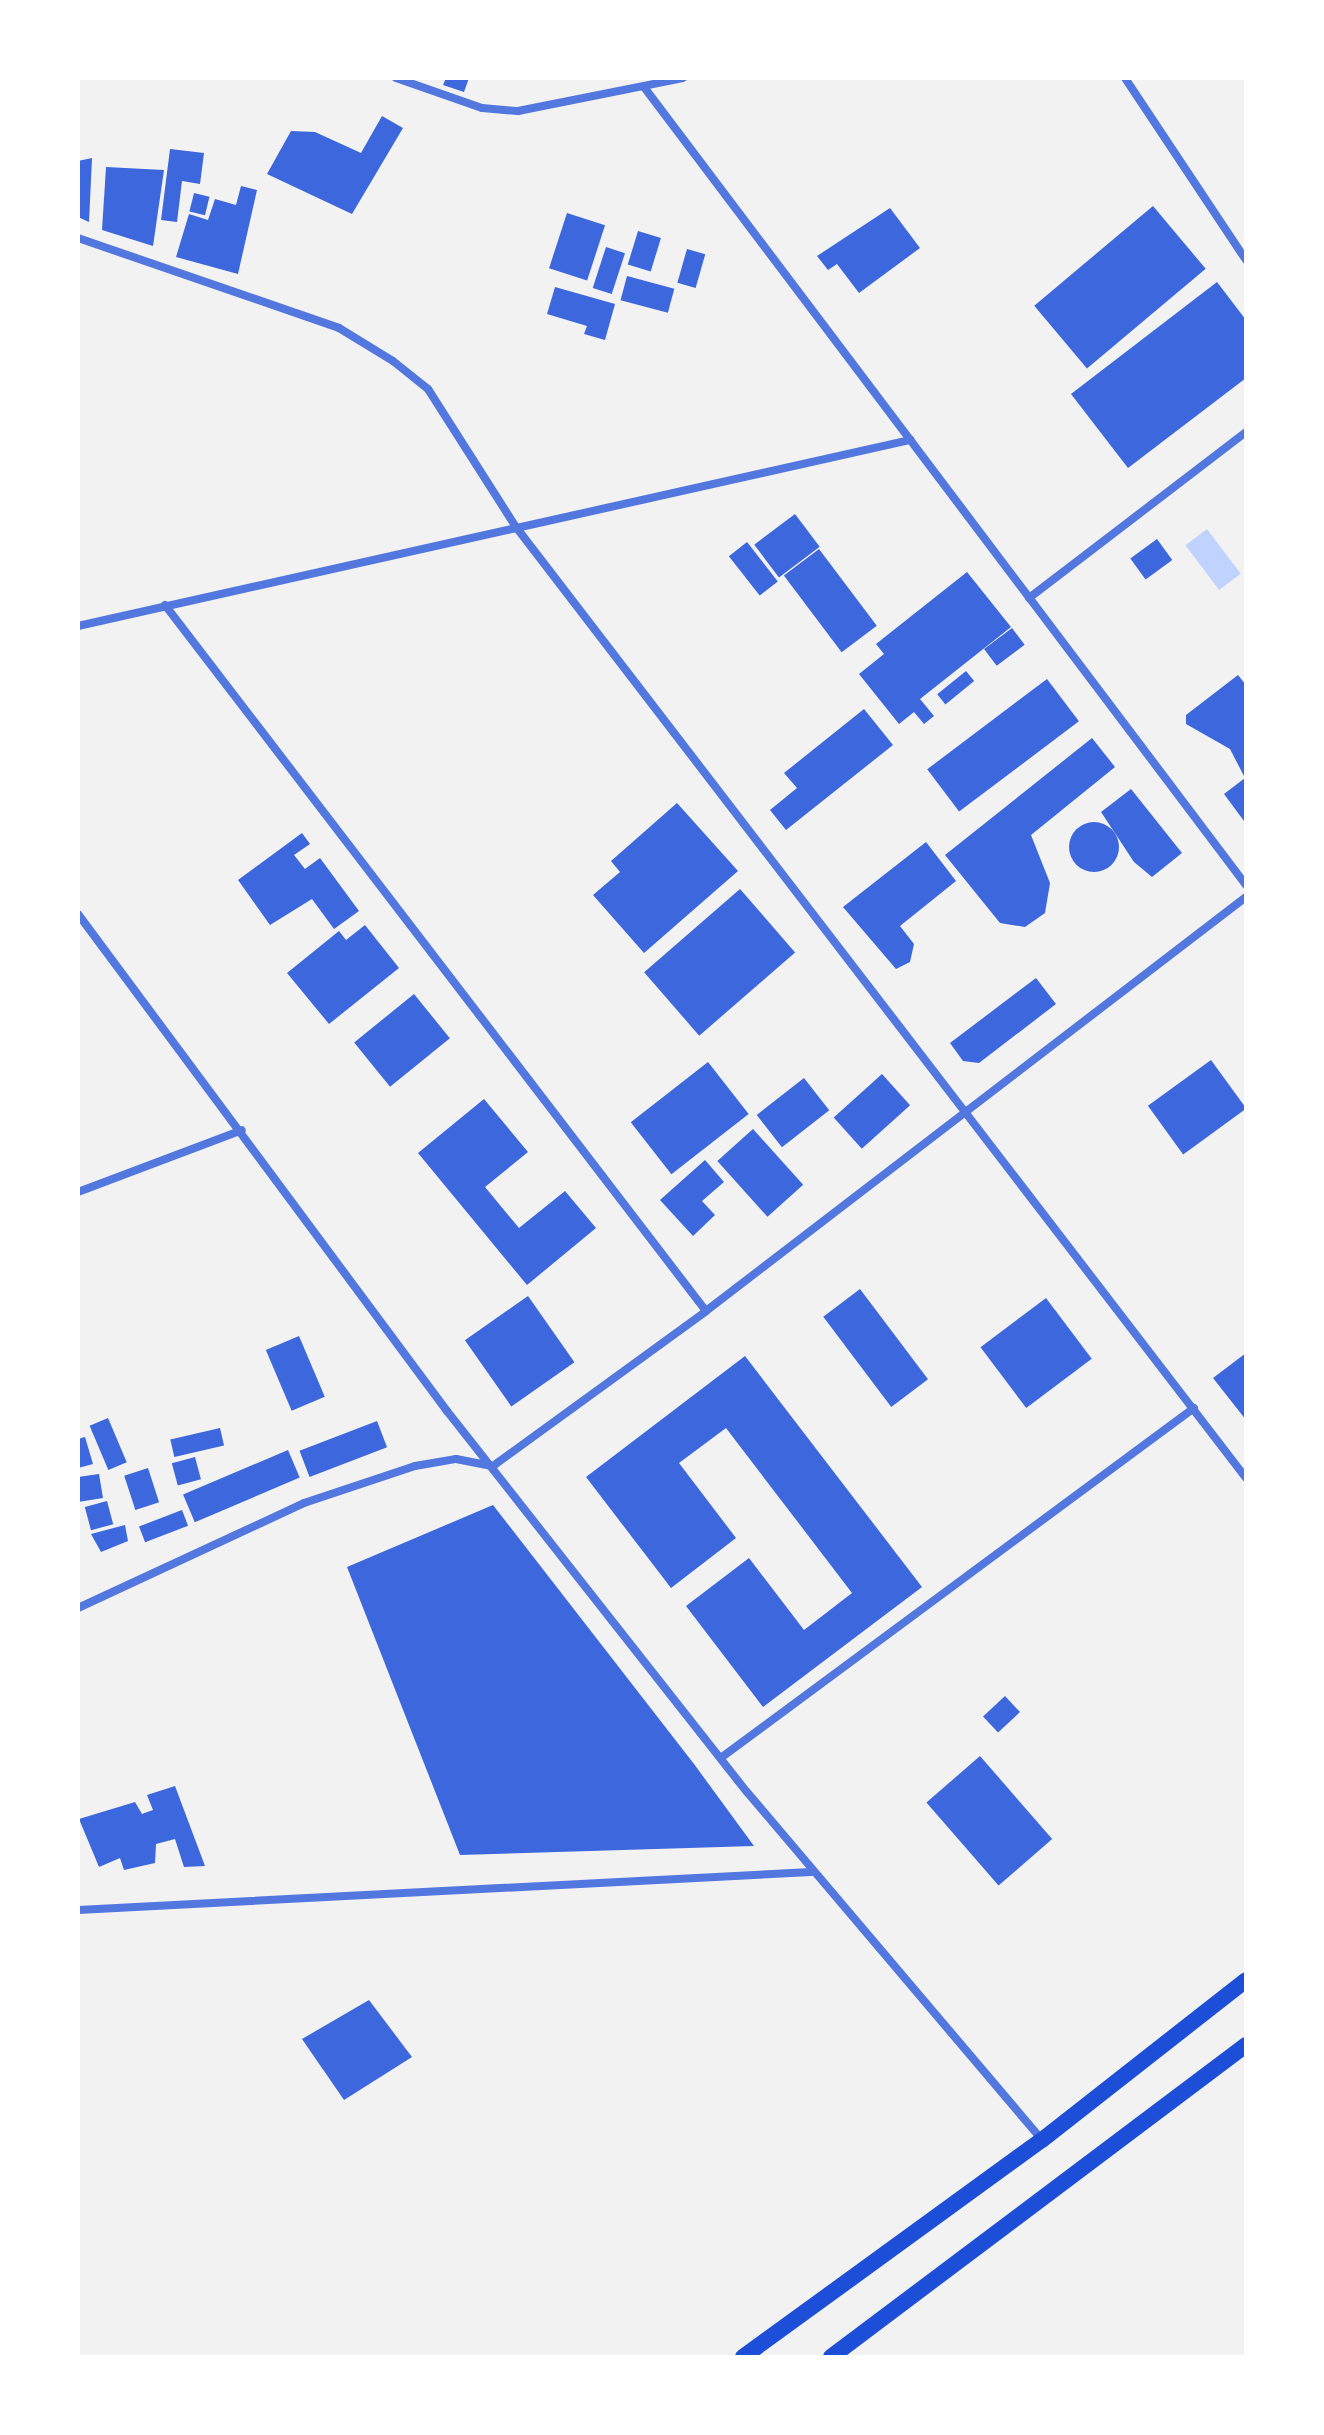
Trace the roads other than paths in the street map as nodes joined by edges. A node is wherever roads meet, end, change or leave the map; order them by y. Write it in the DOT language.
graph roads {
  1 [pos="396,78"];
  2 [pos="683,78"];
  3 [pos="1125,78"];
  4 [pos="644,87"];
  5 [pos="78,238"];
  6 [pos="1246,260"];
  7 [pos="1246,432"];
  8 [pos="910,440"];
  9 [pos="516,527"];
  10 [pos="1029,598"];
  11 [pos="165,605"];
  12 [pos="78,626"];
  13 [pos="1246,885"];
  14 [pos="1246,897"];
  15 [pos="78,914"];
  16 [pos="963,1114"];
  17 [pos="242,1130"];
  18 [pos="78,1192"];
  19 [pos="706,1311"];
  20 [pos="1194,1408"];
  21 [pos="493,1466"];
  22 [pos="1245,1476"];
  23 [pos="78,1608"];
  24 [pos="722,1757"];
  25 [pos="811,1872"];
  26 [pos="78,1910"];
  27 [pos="1246,1980"];
  28 [pos="1246,2045"];
  29 [pos="1042,2140"];
  30 [pos="743,2357"];
  31 [pos="831,2357"];
  1 -- 4 [label="street"];
  2 -- 4 [label="street"];
  3 -- 6 [label="street"];
  4 -- 8 [label="street"];
  5 -- 9 [label="street"];
  7 -- 10 [label="street"];
  8 -- 9 [label="street"];
  8 -- 10 [label="street"];
  9 -- 11 [label="street"];
  9 -- 16 [label="street"];
  10 -- 13 [label="street"];
  11 -- 12 [label="street"];
  11 -- 19 [label="street"];
  14 -- 16 [label="street"];
  15 -- 17 [label="street"];
  16 -- 19 [label="street"];
  16 -- 20 [label="street"];
  17 -- 18 [label="street"];
  17 -- 21 [label="street"];
  19 -- 21 [label="street"];
  20 -- 22 [label="street"];
  20 -- 24 [label="street"];
  21 -- 23 [label="street"];
  21 -- 24 [label="street"];
  24 -- 25 [label="street"];
  25 -- 26 [label="street"];
  25 -- 29 [label="street"];
  27 -- 29 [label="main road"];
  28 -- 31 [label="main road"];
  29 -- 30 [label="main road"];
}
